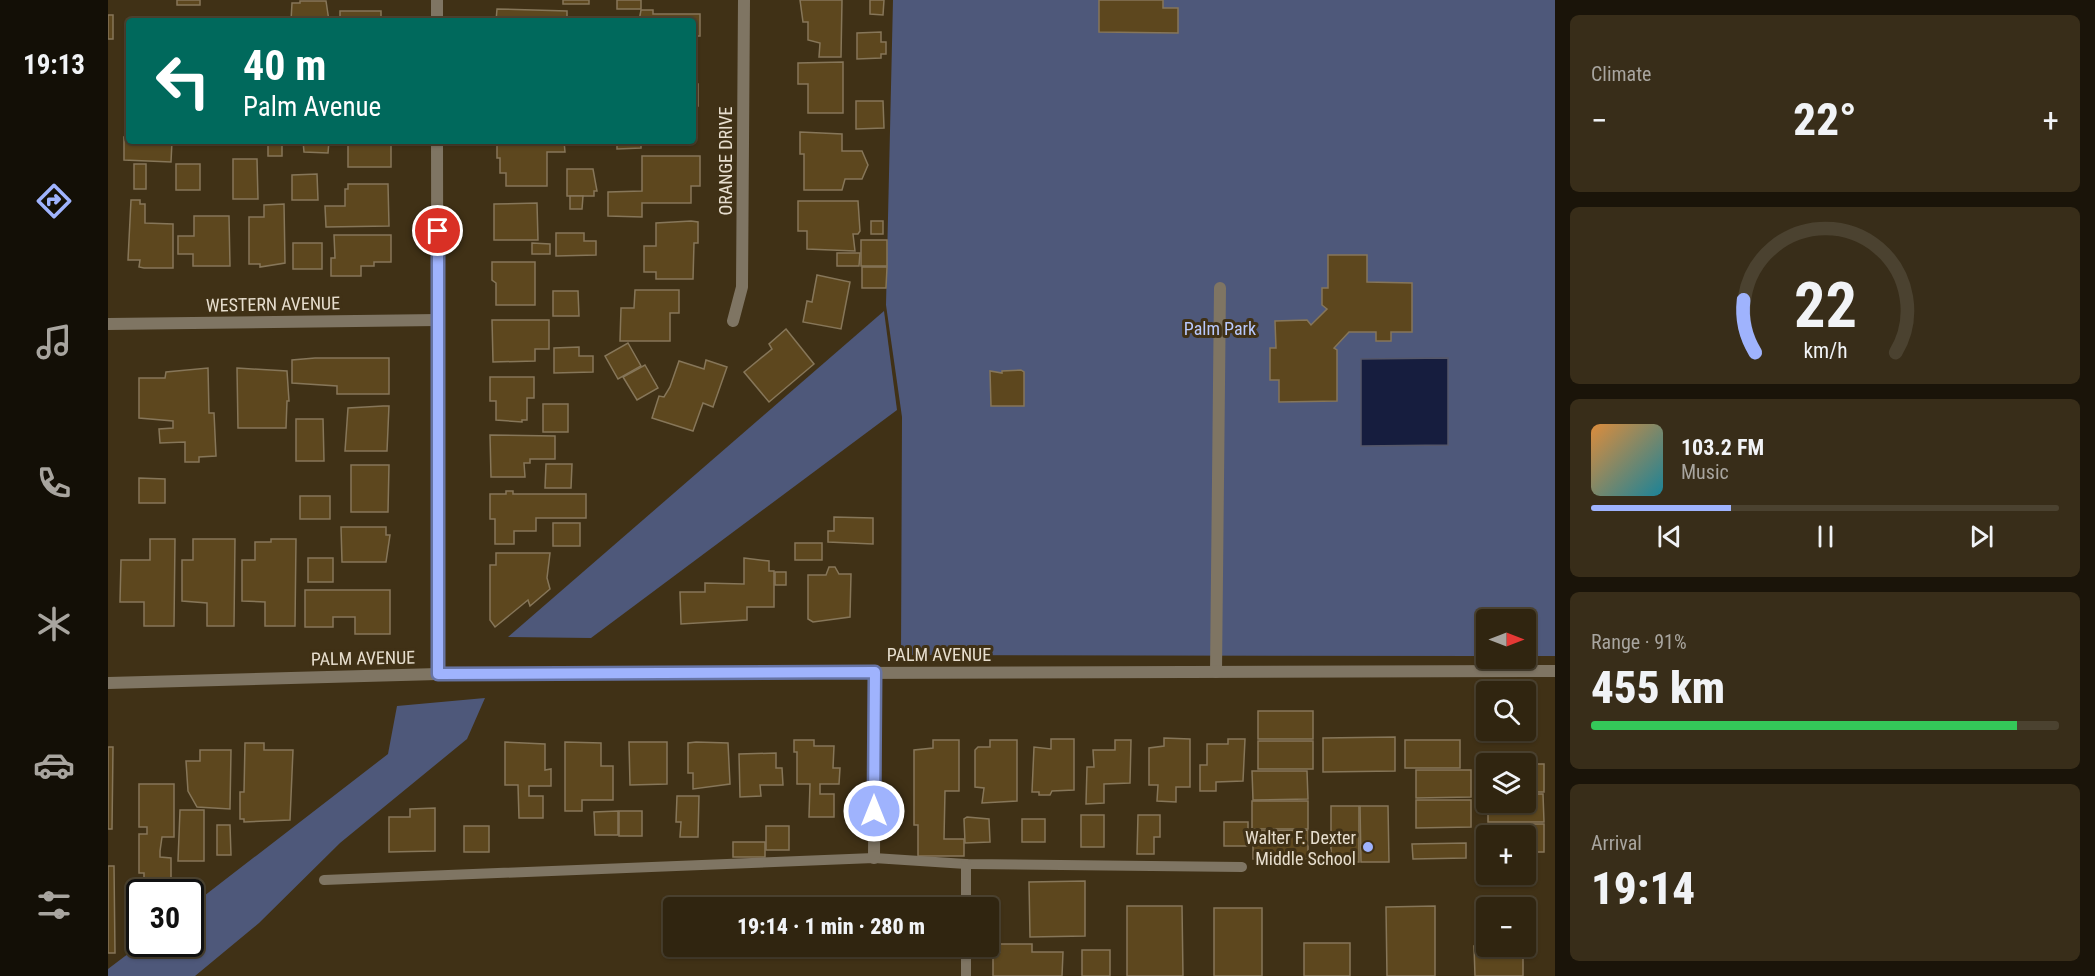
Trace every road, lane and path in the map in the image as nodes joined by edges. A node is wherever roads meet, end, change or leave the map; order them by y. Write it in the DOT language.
graph roads {
  1 [pos="437,0"];
  2 [pos="744,0"];
  3 [pos="437,18"];
  4 [pos="437,144"];
  5 [pos="1220,288"];
  6 [pos="438,320"];
  7 [pos="733,321"];
  8 [pos="108,324"];
  9 [pos="1555,671"];
  10 [pos="875,672"];
  11 [pos="1216,672"];
  12 [pos="438,674"];
  13 [pos="108,683"];
  14 [pos="874,858"];
  15 [pos="966,864"];
  16 [pos="1242,867"];
  17 [pos="324,880"];
  18 [pos="966,897"];
  19 [pos="966,957"];
  20 [pos="966,976"];
  1 -- 3 [label="street"];
  2 -- 7 [label="street, ORANGE DRIVE"];
  4 -- 6 [label="street"];
  5 -- 11 [label="street"];
  6 -- 8 [label="street, WESTERN AVENUE"];
  6 -- 12 [label="street"];
  9 -- 11 [label="street, PALM AVENUE"];
  10 -- 11 [label="street, PALM AVENUE"];
  10 -- 12 [label="street, PALM AVENUE"];
  10 -- 14 [label="street"];
  12 -- 13 [label="street, PALM AVENUE"];
  14 -- 15 [label="lane"];
  14 -- 17 [label="lane"];
  15 -- 16 [label="lane"];
  15 -- 18 [label="lane"];
  19 -- 20 [label="lane"];
}
